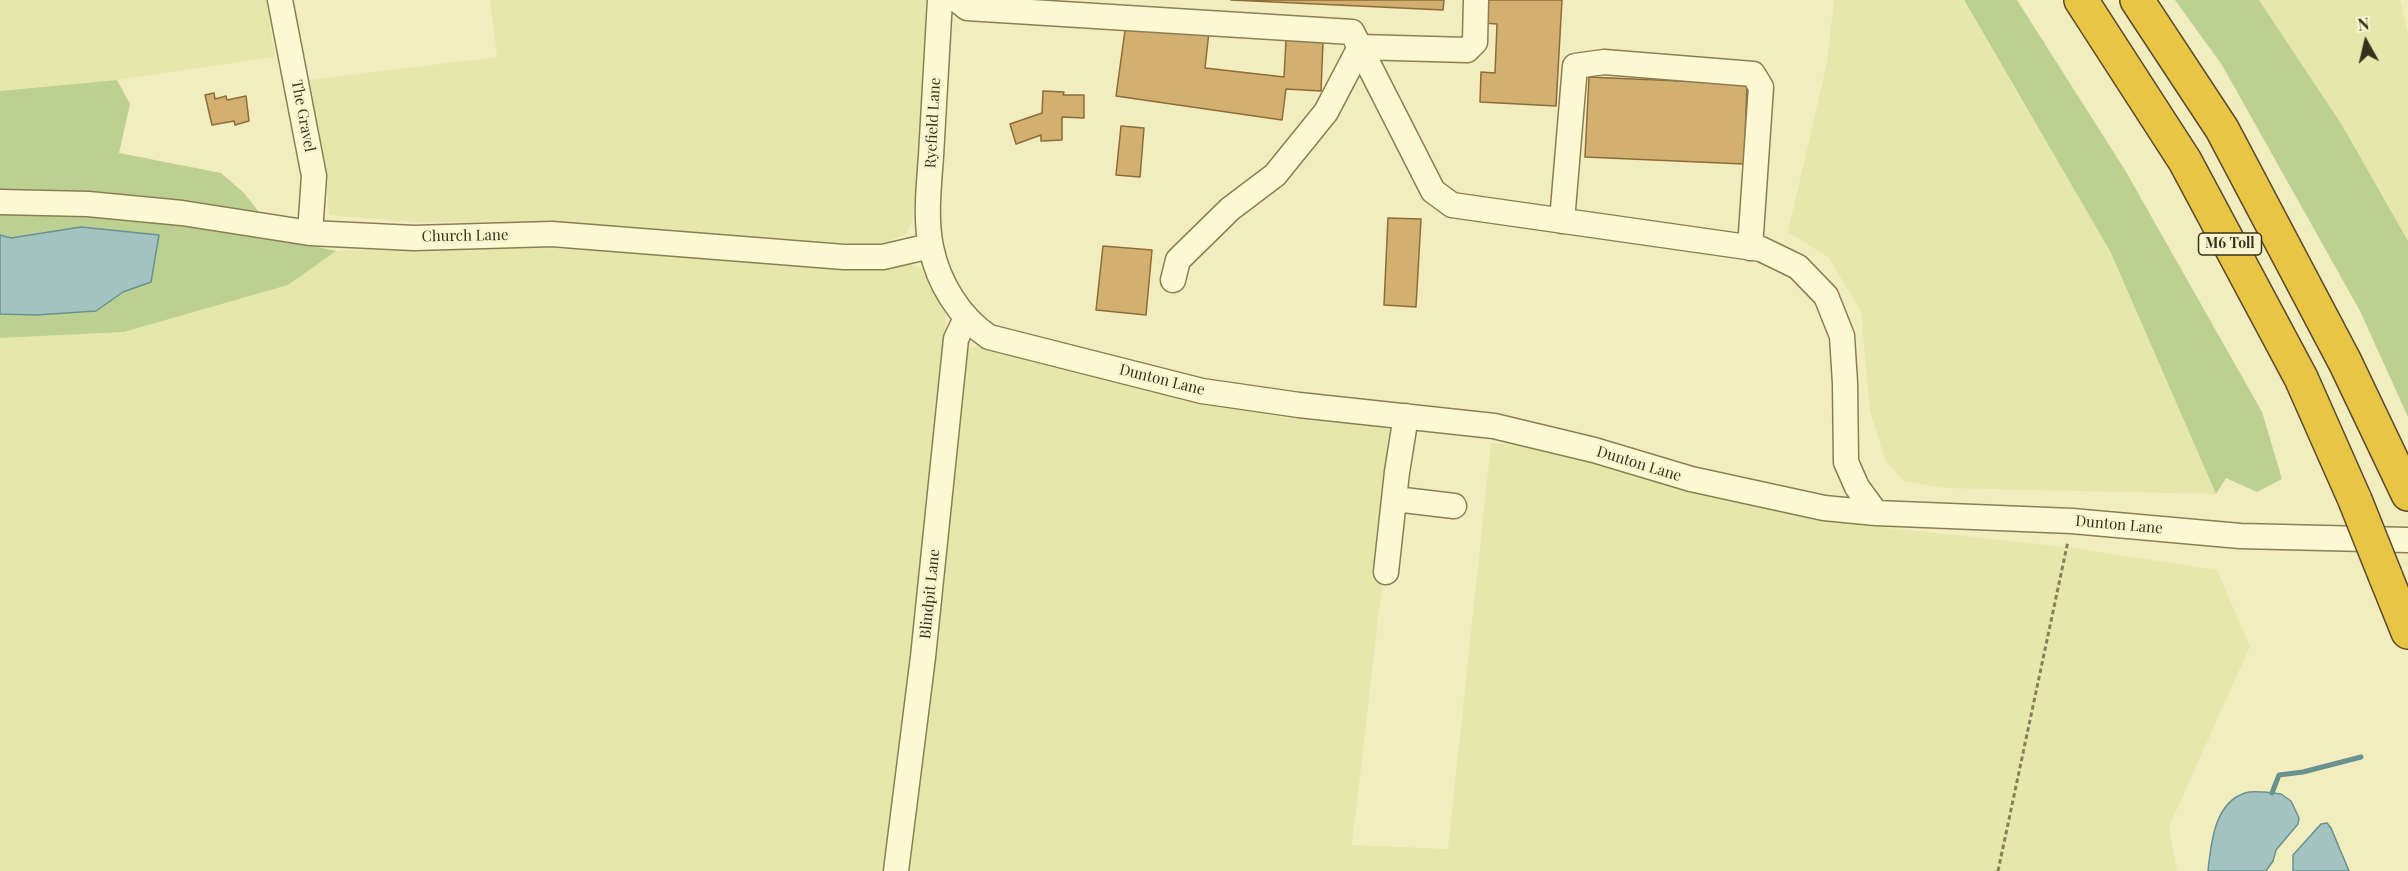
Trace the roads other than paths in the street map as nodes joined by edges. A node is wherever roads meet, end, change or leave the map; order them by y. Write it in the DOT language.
graph roads {
  1 [pos="280,0"];
  2 [pos="940,0"];
  3 [pos="957,0"];
  4 [pos="1476,0"];
  5 [pos="2081,0"];
  6 [pos="2137,0"];
  7 [pos="1360,47"];
  8 [pos="0,202"];
  9 [pos="1562,221"];
  10 [pos="310,233"];
  11 [pos="930,246"];
  12 [pos="1750,248"];
  13 [pos="1173,280"];
  14 [pos="966,318"];
  15 [pos="1406,416"];
  16 [pos="2406,490"];
  17 [pos="1395,499"];
  18 [pos="1454,506"];
  19 [pos="1876,513"];
  20 [pos="2408,540"];
  21 [pos="1386,572"];
  22 [pos="2408,632"];
  23 [pos="896,871"];
  1 -- 10 [label="street, The Gravel"];
  2 -- 11 [label="street, Ryefield Lane"];
  3 -- 7 [label="street"];
  4 -- 7 [label="street"];
  5 -- 22 [label="highway, M6 Toll, bridge"];
  6 -- 16 [label="highway, M6 Toll"];
  7 -- 9 [label="street"];
  7 -- 13 [label="street"];
  8 -- 10 [label="street, Church Lane"];
  9 -- 12 [label="street"];
  9 -- 12 [label="street"];
  10 -- 11 [label="street, Church Lane"];
  11 -- 14 [label="street, Dunton Lane"];
  12 -- 19 [label="street"];
  14 -- 15 [label="street, Dunton Lane"];
  14 -- 23 [label="street, Blindpit Lane"];
  15 -- 17 [label="street"];
  15 -- 19 [label="street, Dunton Lane"];
  17 -- 18 [label="street"];
  17 -- 21 [label="street"];
  19 -- 20 [label="street, Dunton Lane"];
}
